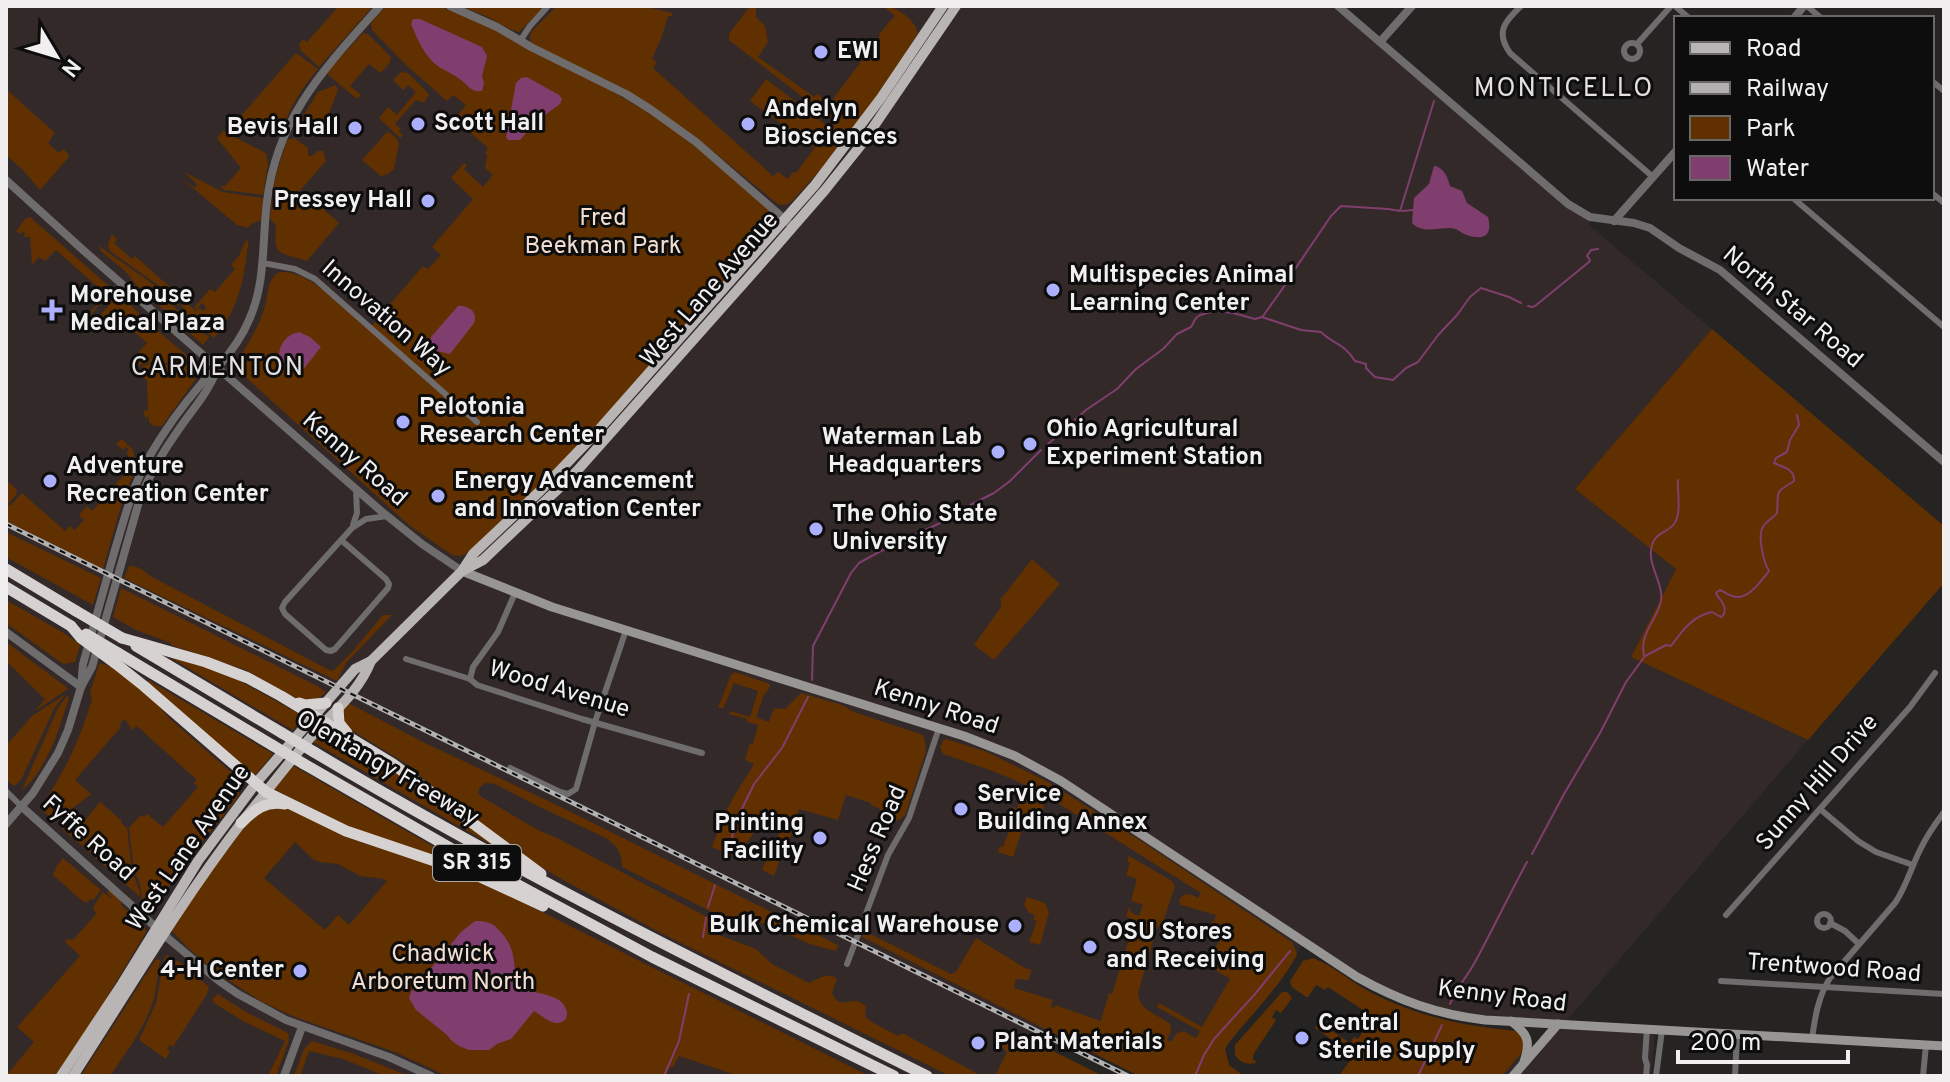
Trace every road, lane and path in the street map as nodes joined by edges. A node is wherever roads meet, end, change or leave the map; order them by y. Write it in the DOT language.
graph roads {
  1 [pos="380,6"];
  2 [pos="450,6"];
  3 [pos="548,6"];
  4 [pos="943,6"];
  5 [pos="956,6"];
  6 [pos="1338,6"];
  7 [pos="1412,6"];
  8 [pos="1521,6"];
  9 [pos="1673,6"];
  10 [pos="520,41"];
  11 [pos="1380,42"];
  12 [pos="1637,44"];
  13 [pos="1674,153"];
  14 [pos="1653,177"];
  15 [pos="6,180"];
  16 [pos="1795,200"];
  17 [pos="1614,221"];
  18 [pos="789,223"];
  19 [pos="263,263"];
  20 [pos="1944,327"];
  21 [pos="217,368"];
  22 [pos="477,422"];
  23 [pos="1944,462"];
  24 [pos="356,488"];
  25 [pos="387,516"];
  26 [pos="352,528"];
  27 [pos="341,540"];
  28 [pos="6,569"];
  29 [pos="462,571"];
  30 [pos="6,587"];
  31 [pos="515,593"];
  32 [pos="626,630"];
  33 [pos="6,632"];
  34 [pos="122,638"];
  35 [pos="116,658"];
  36 [pos="406,659"];
  37 [pos="371,661"];
  38 [pos="1935,673"];
  39 [pos="470,679"];
  40 [pos="81,687"];
  41 [pos="281,696"];
  42 [pos="326,703"];
  43 [pos="338,708"];
  44 [pos="313,716"];
  45 [pos="595,722"];
  46 [pos="324,723"];
  47 [pos="939,728"];
  48 [pos="360,744"];
  49 [pos="702,753"];
  50 [pos="510,768"];
  51 [pos="256,783"];
  52 [pos="6,791"];
  53 [pos="266,792"];
  54 [pos="21,806"];
  55 [pos="296,806"];
  56 [pos="1820,809"];
  57 [pos="1944,812"];
  58 [pos="241,823"];
  59 [pos="6,824"];
  60 [pos="1913,865"];
  61 [pos="577,900"];
  62 [pos="1726,915"];
  63 [pos="1830,923"];
  64 [pos="160,931"];
  65 [pos="1859,944"];
  66 [pos="652,957"];
  67 [pos="847,964"];
  68 [pos="1721,981"];
  69 [pos="1824,987"];
  70 [pos="1944,994"];
  71 [pos="1511,1021"];
  72 [pos="1558,1024"];
  73 [pos="302,1027"];
  74 [pos="1647,1029"];
  75 [pos="1662,1030"];
  76 [pos="1737,1035"];
  77 [pos="1812,1039"];
  78 [pos="1926,1045"];
  79 [pos="1944,1046"];
  80 [pos="1522,1067"];
  81 [pos="61,1076"];
  82 [pos="73,1076"];
  83 [pos="284,1076"];
  84 [pos="431,1076"];
  85 [pos="894,1076"];
  86 [pos="927,1076"];
  87 [pos="1513,1076"];
  88 [pos="1646,1076"];
  89 [pos="1656,1076"];
  90 [pos="1735,1076"];
  91 [pos="1923,1076"];
  1 -- 19 [label="street"];
  2 -- 10 [label="street"];
  3 -- 10 [label="street"];
  4 -- 18 [label="main road, West Lane Avenue"];
  5 -- 18 [label="main road, West Lane Avenue"];
  6 -- 11 [label="street, North Star Road"];
  7 -- 11 [label="street"];
  8 -- 14 [label="street"];
  9 -- 12 [label="street"];
  10 -- 18 [label="street"];
  11 -- 17 [label="street, North Star Road"];
  13 -- 14 [label="street"];
  14 -- 17 [label="street"];
  15 -- 21 [label="street, Kenny Road"];
  16 -- 20 [label="street"];
  17 -- 23 [label="street, North Star Road"];
  18 -- 29 [label="main road, West Lane Avenue"];
  19 -- 21 [label="street"];
  19 -- 22 [label="street, Innovation Way"];
  21 -- 24 [label="street, Kenny Road"];
  21 -- 40 [label="street"];
  24 -- 25 [label="street, Kenny Road"];
  24 -- 26 [label="street"];
  25 -- 26 [label="street"];
  25 -- 29 [label="street, Kenny Road"];
  26 -- 27 [label="street"];
  27 -- 27 [label="street"];
  28 -- 34 [label="highway, Olentangy Freeway / SR 315, bridge"];
  29 -- 31 [label="main road, Kenny Road"];
  29 -- 37 [label="main road, West Lane Avenue"];
  30 -- 35 [label="highway, bridge"];
  31 -- 32 [label="main road, Kenny Road"];
  31 -- 39 [label="street"];
  32 -- 45 [label="street"];
  32 -- 47 [label="main road, Kenny Road"];
  33 -- 40 [label="street"];
  34 -- 41 [label="highway"];
  34 -- 61 [label="highway, Olentangy Freeway / SR 315, bridge"];
  35 -- 51 [label="highway"];
  35 -- 66 [label="highway, Olentangy Freeway / SR 315, bridge"];
  36 -- 39 [label="street, Wood Avenue"];
  37 -- 42 [label="main road, West Lane Avenue"];
  37 -- 43 [label="main road, West Lane Avenue"];
  38 -- 56 [label="street, Sunny Hill Drive"];
  39 -- 45 [label="street, Wood Avenue"];
  40 -- 54 [label="street"];
  41 -- 42 [label="highway"];
  41 -- 44 [label="highway"];
  42 -- 44 [label="main road, West Lane Avenue"];
  43 -- 46 [label="main road, West Lane Avenue"];
  43 -- 48 [label="highway"];
  44 -- 46 [label="highway"];
  44 -- 51 [label="main road, West Lane Avenue"];
  45 -- 49 [label="street, Wood Avenue"];
  45 -- 50 [label="street"];
  46 -- 48 [label="highway"];
  46 -- 53 [label="main road, West Lane Avenue"];
  47 -- 67 [label="street, Hess Road"];
  47 -- 71 [label="main road, Kenny Road"];
  48 -- 61 [label="highway"];
  51 -- 53 [label="highway"];
  51 -- 64 [label="main road, West Lane Avenue"];
  52 -- 54 [label="street"];
  53 -- 55 [label="highway"];
  53 -- 58 [label="main road, West Lane Avenue"];
  54 -- 59 [label="street"];
  54 -- 64 [label="street, Fyffe Road"];
  55 -- 58 [label="highway"];
  55 -- 66 [label="highway"];
  56 -- 60 [label="street"];
  56 -- 62 [label="street, Sunny Hill Drive"];
  57 -- 60 [label="street"];
  58 -- 64 [label="main road, West Lane Avenue"];
  60 -- 65 [label="street"];
  61 -- 86 [label="highway, Olentangy Freeway / SR 315"];
  63 -- 65 [label="street"];
  64 -- 73 [label="street, Fyffe Road"];
  64 -- 81 [label="main road, West Lane Avenue"];
  64 -- 82 [label="main road, West Lane Avenue"];
  65 -- 69 [label="street"];
  66 -- 85 [label="highway, Olentangy Freeway / SR 315"];
  68 -- 69 [label="street, Trentwood Road"];
  69 -- 70 [label="street, Trentwood Road"];
  69 -- 77 [label="street"];
  71 -- 72 [label="main road, Kenny Road"];
  71 -- 80 [label="main road"];
  72 -- 74 [label="main road, Kenny Road"];
  72 -- 80 [label="main road"];
  73 -- 83 [label="street"];
  73 -- 84 [label="street, Fyffe Road"];
  74 -- 75 [label="main road, Kenny Road"];
  74 -- 88 [label="street"];
  75 -- 76 [label="main road, Kenny Road"];
  75 -- 89 [label="street"];
  76 -- 77 [label="main road, Kenny Road"];
  76 -- 90 [label="street"];
  77 -- 78 [label="main road, Kenny Road"];
  78 -- 79 [label="main road, Kenny Road"];
  78 -- 91 [label="street"];
  80 -- 87 [label="main road"];
}
